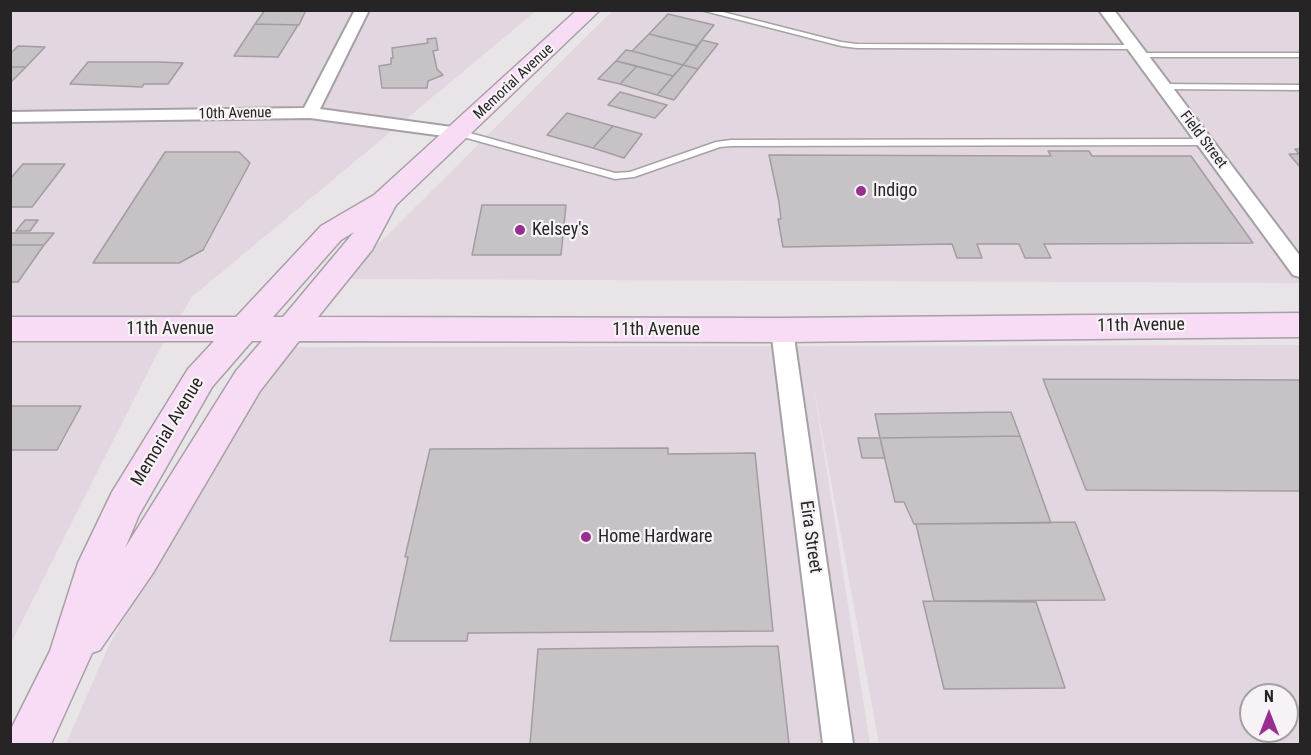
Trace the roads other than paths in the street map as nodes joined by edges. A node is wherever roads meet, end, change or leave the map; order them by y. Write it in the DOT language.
graph roads {
  1 [pos="362,10"];
  2 [pos="590,10"];
  3 [pos="704,10"];
  4 [pos="1106,10"];
  5 [pos="1136,51"];
  6 [pos="1300,55"];
  7 [pos="1163,87"];
  8 [pos="1300,88"];
  9 [pos="310,113"];
  10 [pos="10,117"];
  11 [pos="459,133"];
  12 [pos="1204,142"];
  13 [pos="384,201"];
  14 [pos="1300,270"];
  15 [pos="1300,325"];
  16 [pos="10,329"];
  17 [pos="243,329"];
  18 [pos="290,329"];
  19 [pos="782,330"];
  20 [pos="69,658"];
  21 [pos="28,744"];
  22 [pos="838,744"];
  1 -- 9 [label="street"];
  2 -- 11 [label="main road, Memorial Avenue"];
  3 -- 5 [label="lane"];
  4 -- 5 [label="street, Field Street"];
  5 -- 6 [label="lane"];
  5 -- 7 [label="street, Field Street"];
  7 -- 8 [label="lane"];
  7 -- 12 [label="street, Field Street"];
  9 -- 10 [label="street, 10th Avenue"];
  9 -- 11 [label="street, 10th Avenue"];
  11 -- 12 [label="lane"];
  11 -- 13 [label="main road, Memorial Avenue"];
  12 -- 14 [label="street, Field Street"];
  13 -- 17 [label="main road, Memorial Avenue"];
  13 -- 18 [label="main road, Memorial Avenue"];
  15 -- 19 [label="main road, 11th Avenue"];
  16 -- 17 [label="main road, 11th Avenue"];
  17 -- 18 [label="main road, 11th Avenue"];
  17 -- 20 [label="main road, Memorial Avenue"];
  18 -- 19 [label="main road, 11th Avenue"];
  18 -- 20 [label="main road, Memorial Avenue"];
  19 -- 22 [label="street, Eira Street"];
  20 -- 21 [label="main road, Memorial Avenue"];
}
